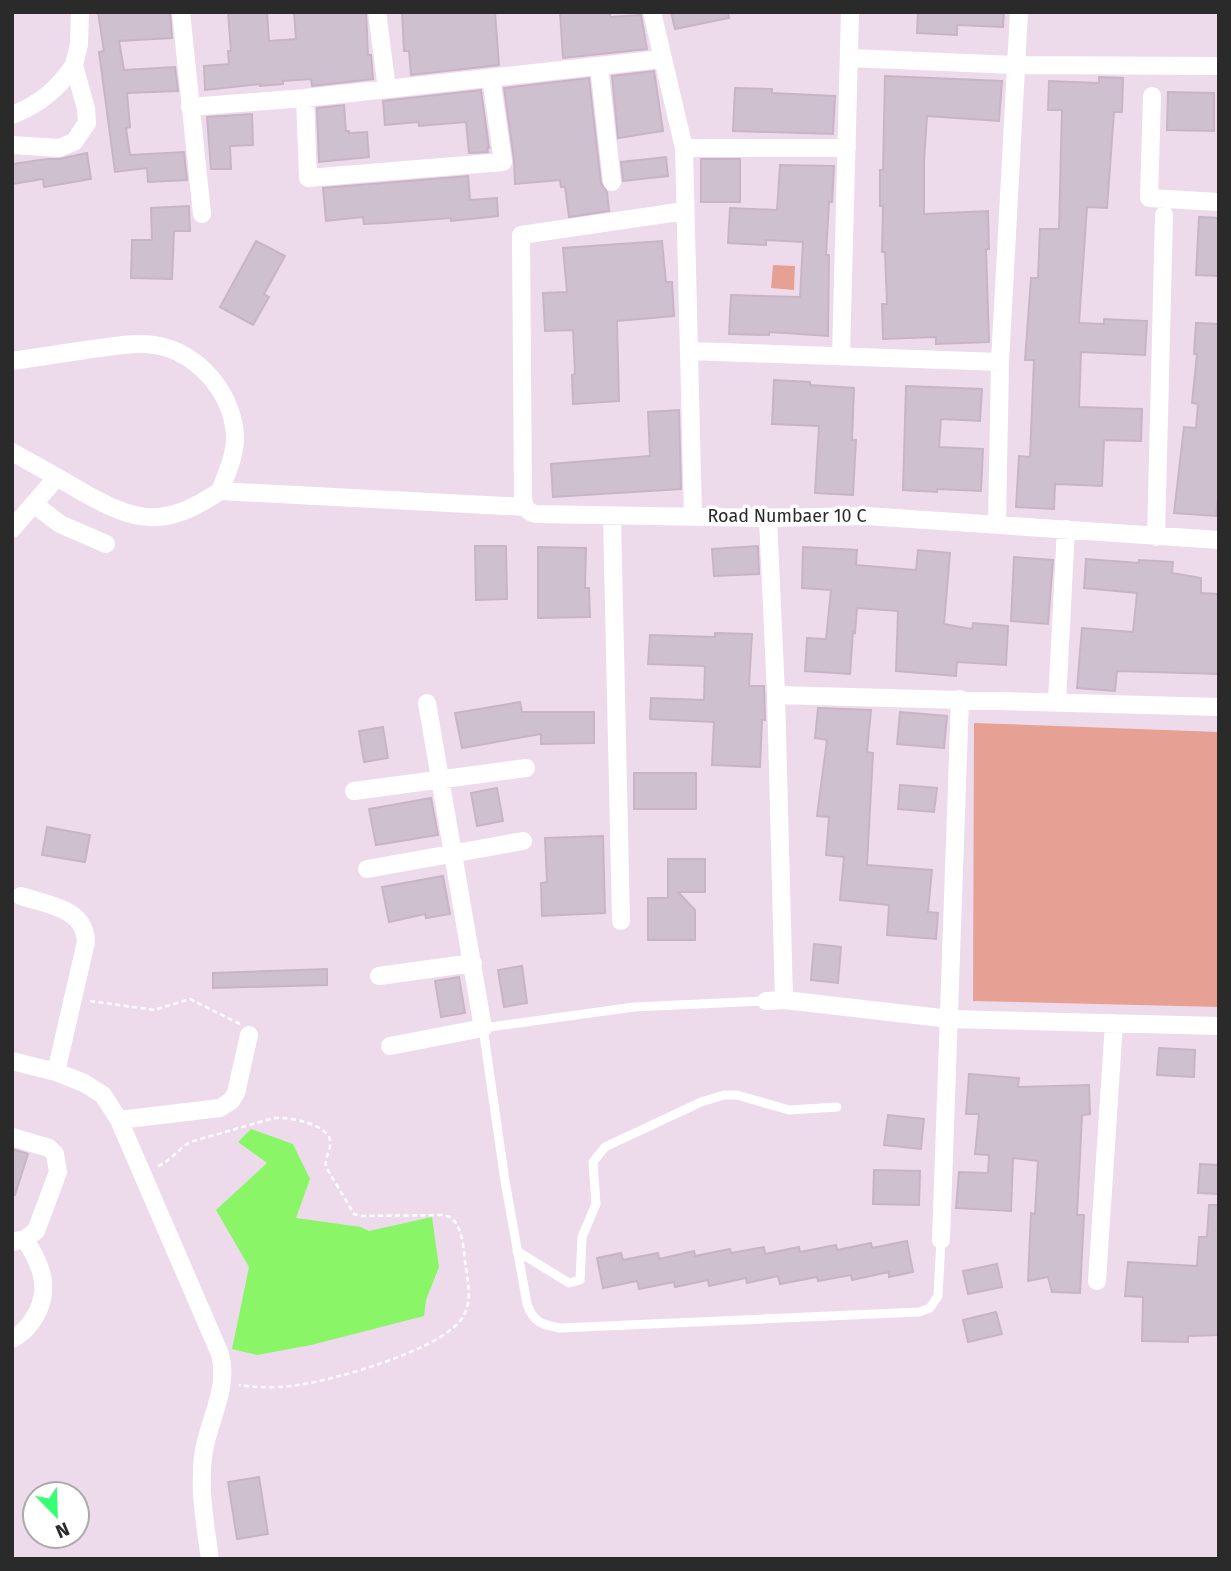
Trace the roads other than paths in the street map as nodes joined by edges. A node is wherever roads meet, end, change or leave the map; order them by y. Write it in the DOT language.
graph roads {
  1 [pos="80,12"];
  2 [pos="181,12"];
  3 [pos="377,12"];
  4 [pos="652,12"];
  5 [pos="850,12"];
  6 [pos="1019,12"];
  7 [pos="849,58"];
  8 [pos="662,59"];
  9 [pos="74,65"];
  10 [pos="1015,65"];
  11 [pos="599,66"];
  12 [pos="1219,66"];
  13 [pos="491,78"];
  14 [pos="387,89"];
  15 [pos="1152,96"];
  16 [pos="304,98"];
  17 [pos="190,107"];
  18 [pos="12,115"];
  19 [pos="12,145"];
  20 [pos="684,148"];
  21 [pos="847,148"];
  22 [pos="612,183"];
  23 [pos="1219,202"];
  24 [pos="685,211"];
  25 [pos="202,214"];
  26 [pos="1164,215"];
  27 [pos="690,351"];
  28 [pos="841,356"];
  29 [pos="12,361"];
  30 [pos="1000,362"];
  31 [pos="12,452"];
  32 [pos="57,477"];
  33 [pos="220,491"];
  34 [pos="34,504"];
  35 [pos="525,507"];
  36 [pos="693,515"];
  37 [pos="612,516"];
  38 [pos="768,518"];
  39 [pos="997,524"];
  40 [pos="12,529"];
  41 [pos="1066,529"];
  42 [pos="1156,537"];
  43 [pos="1219,540"];
  44 [pos="106,544"];
  45 [pos="776,695"];
  46 [pos="960,699"];
  47 [pos="1057,702"];
  48 [pos="427,703"];
  49 [pos="1219,707"];
  50 [pos="526,768"];
  51 [pos="441,779"];
  52 [pos="354,792"];
  53 [pos="523,841"];
  54 [pos="452,852"];
  55 [pos="367,869"];
  56 [pos="21,896"];
  57 [pos="621,921"];
  58 [pos="473,962"];
  59 [pos="379,976"];
  60 [pos="775,1000"];
  61 [pos="950,1019"];
  62 [pos="1114,1023"];
  63 [pos="1219,1027"];
  64 [pos="483,1028"];
  65 [pos="249,1035"];
  66 [pos="390,1046"];
  67 [pos="12,1061"];
  68 [pos="56,1072"];
  69 [pos="836,1107"];
  70 [pos="119,1120"];
  71 [pos="12,1137"];
  72 [pos="941,1240"];
  73 [pos="19,1241"];
  74 [pos="517,1251"];
  75 [pos="1097,1281"];
  76 [pos="12,1339"];
  77 [pos="210,1559"];
  1 -- 9 [label="street"];
  2 -- 17 [label="street"];
  3 -- 14 [label="street"];
  4 -- 8 [label="street, Road Numbaer 10 C"];
  5 -- 7 [label="street"];
  6 -- 10 [label="street"];
  7 -- 10 [label="street"];
  7 -- 21 [label="street"];
  8 -- 11 [label="street"];
  8 -- 20 [label="street, Road Numbaer 10 C"];
  9 -- 18 [label="street"];
  9 -- 19 [label="street"];
  10 -- 12 [label="street"];
  10 -- 30 [label="street"];
  11 -- 13 [label="street"];
  11 -- 22 [label="street"];
  13 -- 14 [label="street"];
  13 -- 16 [label="street"];
  14 -- 16 [label="street"];
  15 -- 23 [label="street"];
  16 -- 17 [label="street"];
  17 -- 25 [label="street"];
  20 -- 21 [label="street"];
  20 -- 24 [label="street, Road Numbaer 10 C"];
  21 -- 28 [label="street"];
  24 -- 27 [label="street, Road Numbaer 10 C"];
  24 -- 35 [label="street"];
  26 -- 42 [label="street"];
  27 -- 28 [label="street"];
  27 -- 36 [label="street, Road Numbaer 10 C"];
  28 -- 30 [label="street"];
  29 -- 33 [label="street"];
  30 -- 39 [label="street"];
  31 -- 32 [label="street"];
  32 -- 33 [label="street"];
  32 -- 34 [label="street"];
  33 -- 35 [label="street"];
  34 -- 40 [label="street"];
  34 -- 44 [label="street"];
  35 -- 37 [label="street"];
  36 -- 37 [label="street"];
  36 -- 38 [label="street, Road Numbaer 10 C"];
  37 -- 57 [label="street"];
  38 -- 39 [label="street, Road Numbaer 10 C"];
  38 -- 45 [label="street"];
  39 -- 41 [label="street, Road Numbaer 10 C"];
  41 -- 42 [label="street, Road Numbaer 10 C"];
  41 -- 47 [label="street"];
  42 -- 43 [label="street, Road Numbaer 10 C"];
  45 -- 46 [label="street"];
  45 -- 60 [label="street"];
  46 -- 47 [label="street"];
  46 -- 61 [label="street"];
  47 -- 49 [label="street"];
  48 -- 51 [label="street"];
  50 -- 51 [label="street"];
  51 -- 52 [label="street"];
  51 -- 54 [label="street"];
  53 -- 54 [label="street"];
  54 -- 55 [label="street"];
  54 -- 58 [label="street"];
  56 -- 68 [label="street"];
  58 -- 59 [label="street"];
  58 -- 64 [label="street"];
  60 -- 61 [label="street"];
  60 -- 64 [label="lane"];
  61 -- 62 [label="street"];
  61 -- 72 [label="street"];
  62 -- 63 [label="street"];
  62 -- 75 [label="street"];
  64 -- 66 [label="street"];
  64 -- 74 [label="lane"];
  65 -- 70 [label="street"];
  67 -- 68 [label="street"];
  68 -- 70 [label="street"];
  69 -- 74 [label="lane"];
  70 -- 77 [label="street"];
  71 -- 73 [label="street"];
  72 -- 74 [label="lane"];
  73 -- 76 [label="street"];
}
